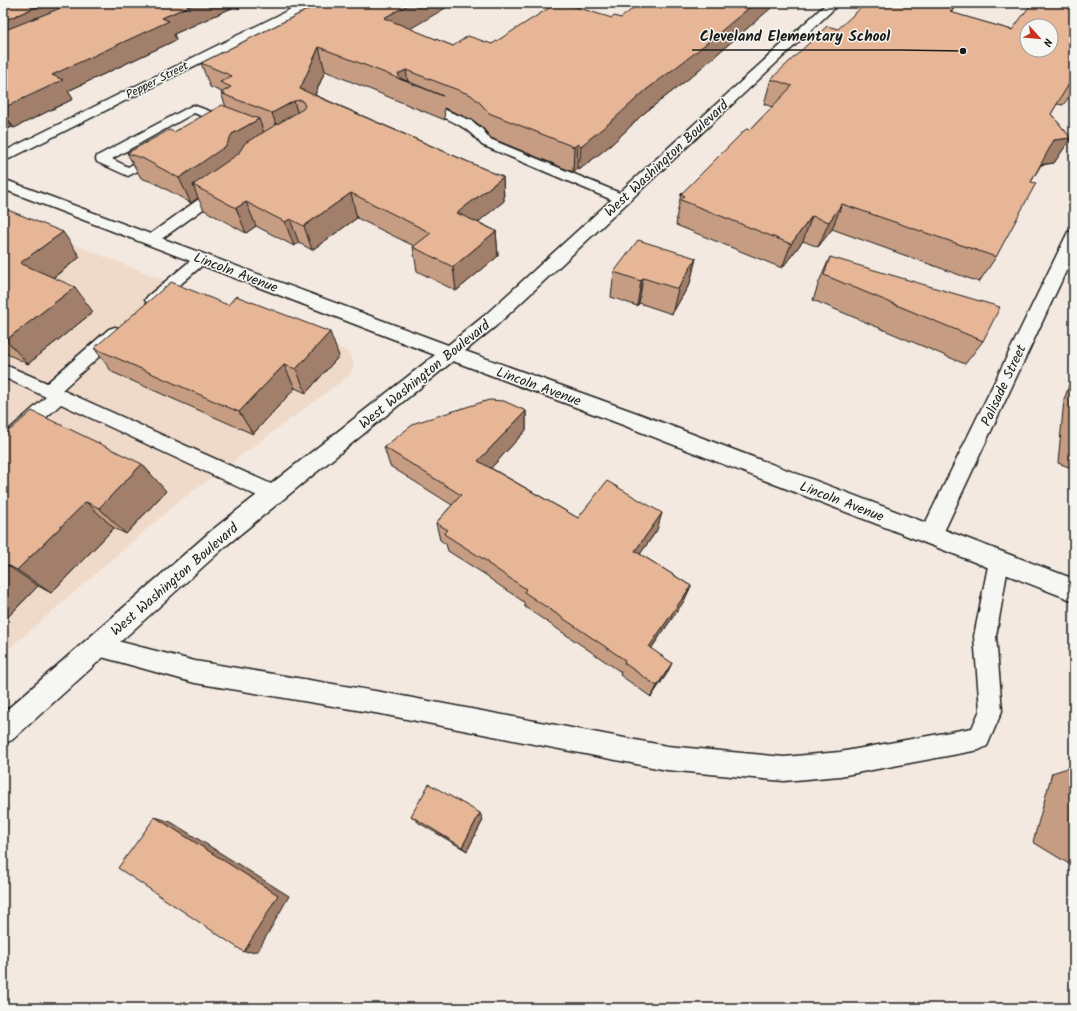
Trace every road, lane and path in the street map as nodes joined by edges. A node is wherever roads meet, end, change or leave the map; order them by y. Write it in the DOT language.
graph roads {
  1 [pos="312,3"];
  2 [pos="834,3"];
  3 [pos="409,99"];
  4 [pos="221,120"];
  5 [pos="235,125"];
  6 [pos="208,127"];
  7 [pos="168,150"];
  8 [pos="3,158"];
  9 [pos="230,183"];
  10 [pos="3,184"];
  11 [pos="622,199"];
  12 [pos="1074,236"];
  13 [pos="151,240"];
  14 [pos="201,259"];
  15 [pos="142,309"];
  16 [pos="125,325"];
  17 [pos="450,353"];
  18 [pos="3,370"];
  19 [pos="53,393"];
  20 [pos="3,446"];
  21 [pos="273,494"];
  22 [pos="932,535"];
  23 [pos="999,561"];
  24 [pos="1074,590"];
  25 [pos="98,646"];
  26 [pos="3,731"];
  1 -- 8 [label="street, Pepper Street"];
  2 -- 11 [label="street, West Washington Boulevard"];
  3 -- 11 [label="lane"];
  4 -- 5 [label="lane"];
  4 -- 6 [label="lane"];
  4 -- 7 [label="lane"];
  9 -- 13 [label="lane"];
  10 -- 13 [label="street, Lincoln Avenue"];
  11 -- 17 [label="street, West Washington Boulevard"];
  12 -- 22 [label="street, Palisade Street"];
  13 -- 14 [label="street, Lincoln Avenue"];
  14 -- 15 [label="lane"];
  14 -- 17 [label="street, Lincoln Avenue"];
  16 -- 19 [label="lane"];
  17 -- 21 [label="street, West Washington Boulevard"];
  17 -- 22 [label="street, Lincoln Avenue"];
  18 -- 19 [label="lane"];
  19 -- 20 [label="lane"];
  19 -- 21 [label="lane"];
  21 -- 25 [label="street, West Washington Boulevard"];
  22 -- 23 [label="street, Lincoln Avenue"];
  23 -- 24 [label="street, Lincoln Avenue"];
  23 -- 25 [label="lane"];
  25 -- 26 [label="street, West Washington Boulevard"];
}
